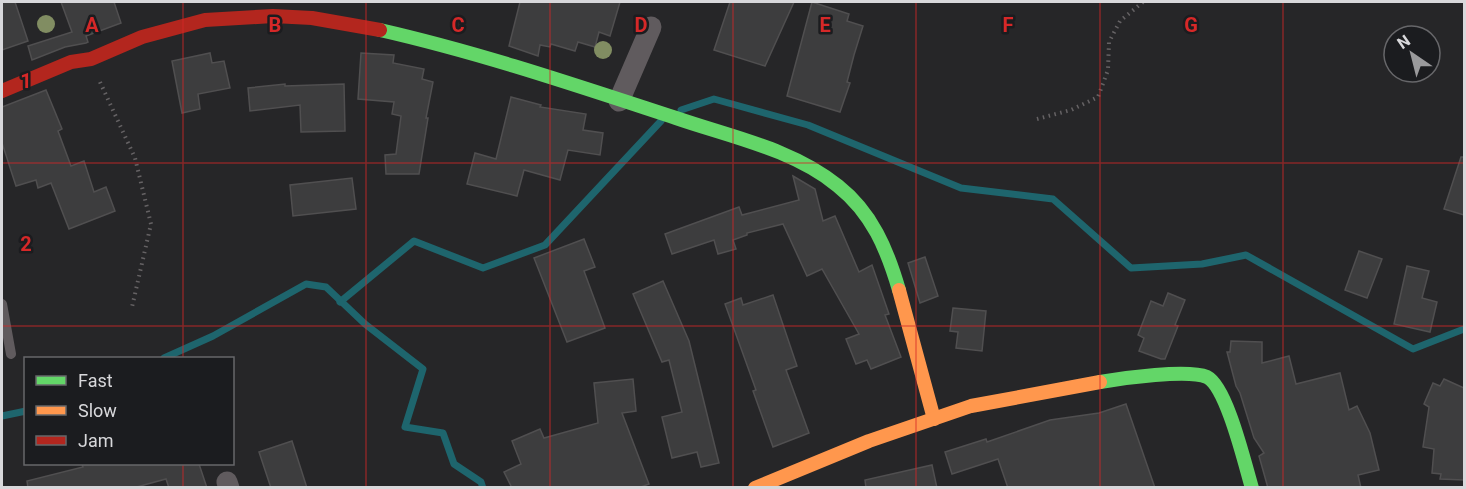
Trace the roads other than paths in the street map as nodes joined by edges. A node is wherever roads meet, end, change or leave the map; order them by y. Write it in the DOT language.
graph roads {
  1 [pos="651,27"];
  2 [pos="2,91"];
  3 [pos="619,101"];
  4 [pos="2,304"];
  5 [pos="11,354"];
  6 [pos="934,419"];
  7 [pos="755,488"];
  8 [pos="1252,488"];
  1 -- 3 [label="street"];
  2 -- 3 [label="street"];
  3 -- 6 [label="street"];
  4 -- 5 [label="lane"];
  6 -- 7 [label="street"];
  6 -- 8 [label="street"];
}
